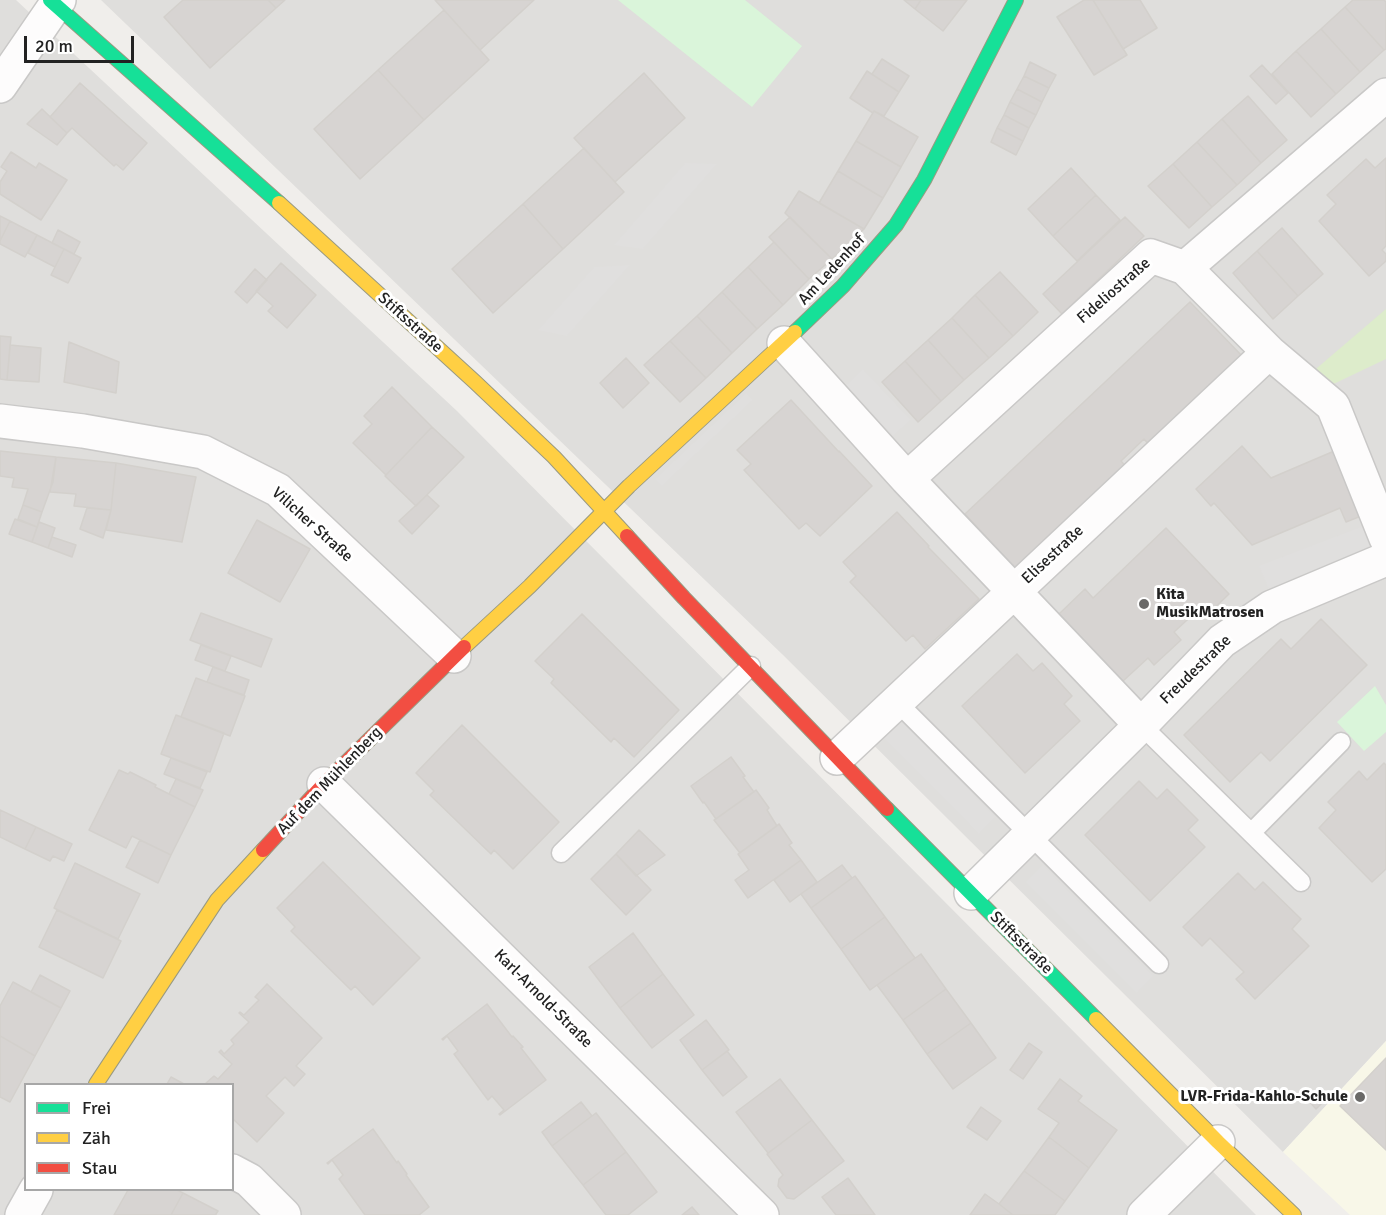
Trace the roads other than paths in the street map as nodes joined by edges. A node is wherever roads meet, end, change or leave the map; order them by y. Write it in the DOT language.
graph roads {
  1 [pos="1013,1"];
  2 [pos="55,2"];
  3 [pos="0,86"];
  4 [pos="1386,95"];
  5 [pos="1185,268"];
  6 [pos="783,343"];
  7 [pos="1269,352"];
  8 [pos="0,422"];
  9 [pos="907,479"];
  10 [pos="604,512"];
  11 [pos="1386,538"];
  12 [pos="1386,559"];
  13 [pos="1013,592"];
  14 [pos="454,656"];
  15 [pos="751,666"];
  16 [pos="897,702"];
  17 [pos="1141,725"];
  18 [pos="1341,742"];
  19 [pos="837,758"];
  20 [pos="324,784"];
  21 [pos="1251,833"];
  22 [pos="1029,834"];
  23 [pos="561,853"];
  24 [pos="1301,882"];
  25 [pos="971,892"];
  26 [pos="1159,964"];
  27 [pos="97,1083"];
  28 [pos="1218,1142"];
  29 [pos="234,1172"];
  30 [pos="35,1191"];
  31 [pos="22,1215"];
  32 [pos="284,1215"];
  33 [pos="762,1215"];
  34 [pos="1144,1215"];
  35 [pos="1294,1215"];
  1 -- 6 [label="street, Am Ledenhof"];
  2 -- 3 [label="street"];
  2 -- 10 [label="street, Stiftsstraße"];
  4 -- 5 [label="street"];
  5 -- 7 [label="street"];
  5 -- 9 [label="street, Fideliostraße"];
  6 -- 9 [label="street"];
  6 -- 10 [label="street, Am Ledenhof"];
  7 -- 11 [label="street"];
  7 -- 13 [label="street, Elisestraße"];
  8 -- 14 [label="street, Vilicher Straße"];
  9 -- 13 [label="street"];
  10 -- 14 [label="street, Auf dem Mühlenberg"];
  10 -- 15 [label="street, Stiftsstraße"];
  12 -- 17 [label="street, Freudestraße"];
  13 -- 16 [label="street, Elisestraße"];
  13 -- 17 [label="street"];
  14 -- 20 [label="street, Auf dem Mühlenberg"];
  15 -- 19 [label="street, Stiftsstraße"];
  15 -- 23 [label="lane"];
  16 -- 19 [label="street, Elisestraße"];
  16 -- 22 [label="lane"];
  17 -- 21 [label="lane"];
  17 -- 22 [label="street, Freudestraße"];
  18 -- 21 [label="lane"];
  19 -- 25 [label="street, Stiftsstraße"];
  20 -- 27 [label="street, Auf dem Mühlenberg"];
  20 -- 33 [label="street, Karl-Arnold-Straße"];
  21 -- 24 [label="lane"];
  22 -- 25 [label="street, Freudestraße"];
  22 -- 26 [label="lane"];
  25 -- 28 [label="street, Stiftsstraße"];
  28 -- 34 [label="street"];
  28 -- 35 [label="street, Stiftsstraße"];
  29 -- 32 [label="street"];
  30 -- 31 [label="street"];
}
